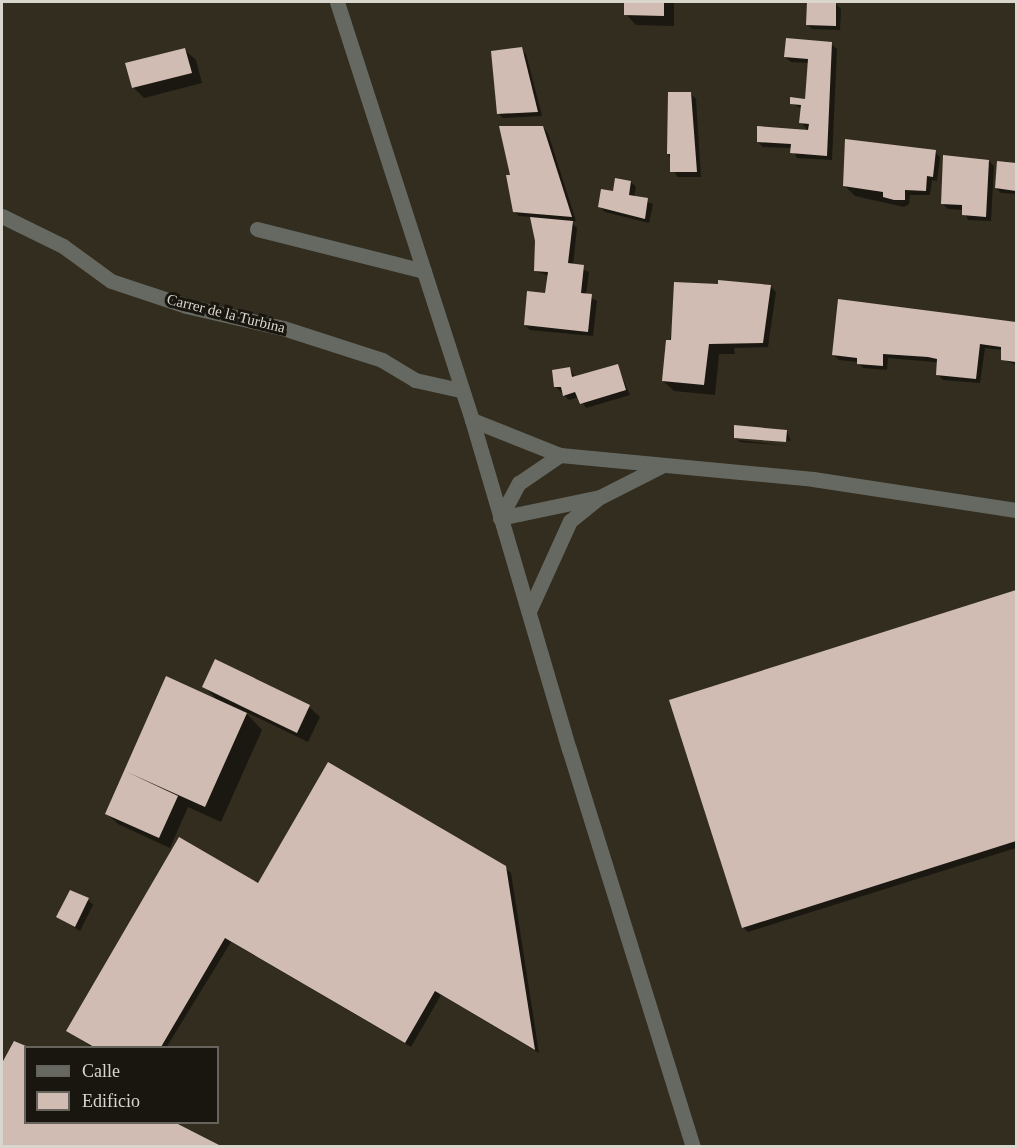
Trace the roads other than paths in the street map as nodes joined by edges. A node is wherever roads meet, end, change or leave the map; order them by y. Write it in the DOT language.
graph roads {
  1 [pos="337,2"];
  2 [pos="2,216"];
  3 [pos="257,229"];
  4 [pos="424,271"];
  5 [pos="460,390"];
  6 [pos="472,420"];
  7 [pos="560,455"];
  8 [pos="661,466"];
  9 [pos="600,497"];
  10 [pos="1017,510"];
  11 [pos="500,518"];
  12 [pos="530,609"];
  13 [pos="693,1146"];
  1 -- 4 [label="street"];
  2 -- 5 [label="street, Carrer de la Turbina"];
  3 -- 4 [label="street"];
  4 -- 5 [label="street"];
  5 -- 6 [label="street"];
  6 -- 7 [label="street"];
  6 -- 11 [label="street"];
  7 -- 8 [label="street"];
  7 -- 11 [label="street"];
  8 -- 9 [label="street"];
  8 -- 10 [label="street"];
  9 -- 11 [label="street"];
  9 -- 12 [label="street"];
  11 -- 12 [label="street"];
  12 -- 13 [label="street"];
}
